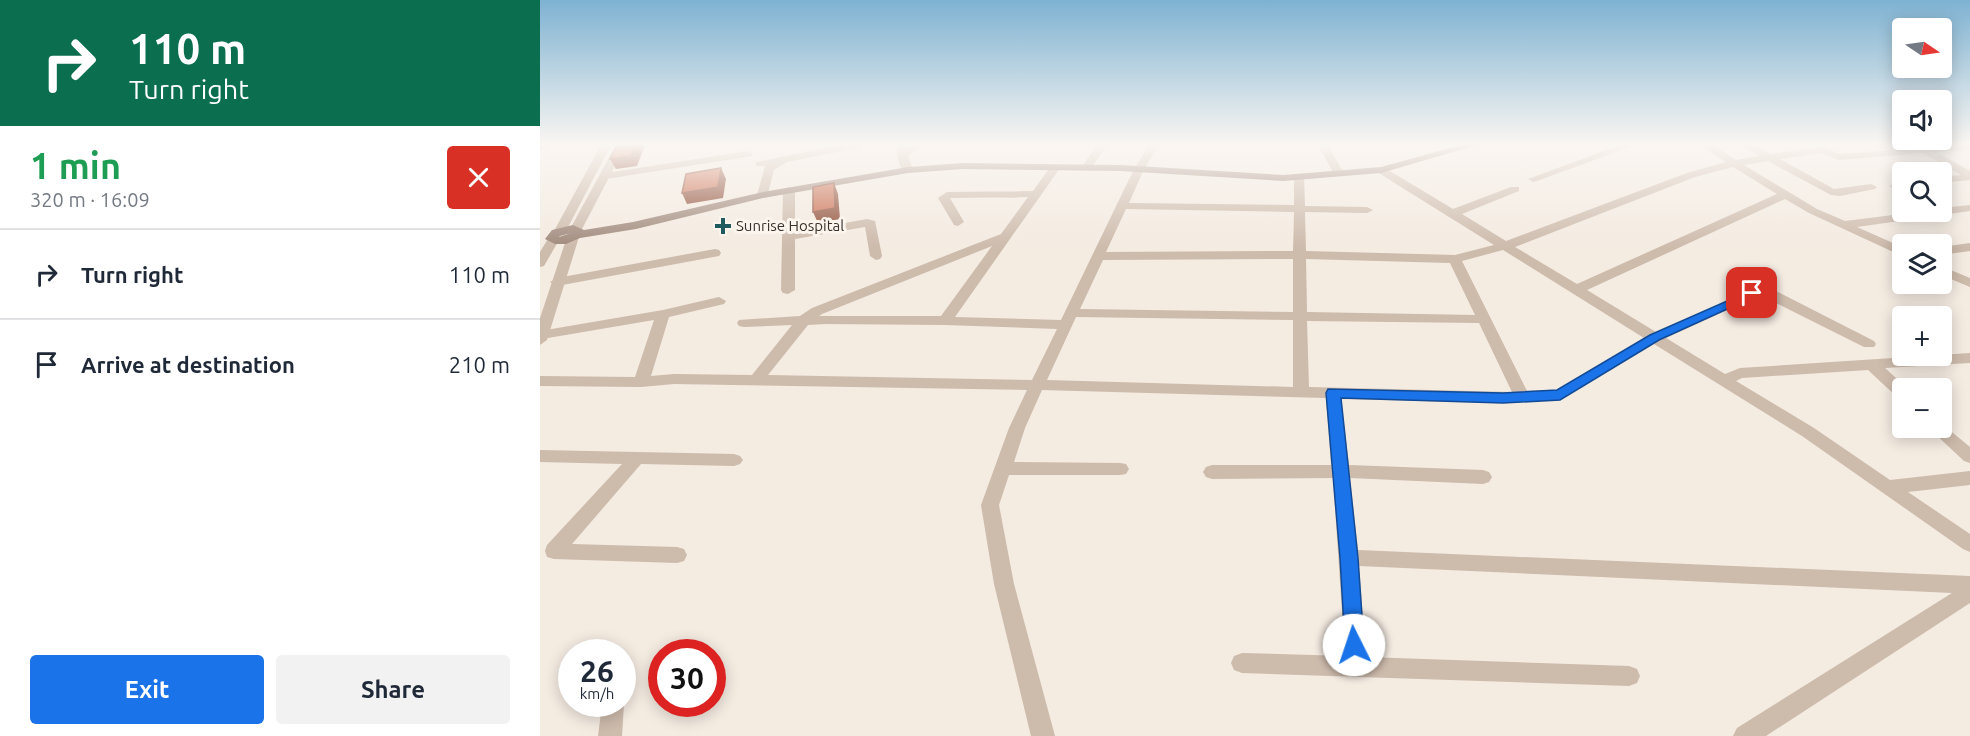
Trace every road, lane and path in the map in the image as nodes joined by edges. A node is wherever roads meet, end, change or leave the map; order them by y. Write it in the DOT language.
graph roads {
  1 [pos="588,179"];
  2 [pos="603,179"];
  3 [pos="766,179"];
  4 [pos="852,179"];
  5 [pos="1047,179"];
  6 [pos="1134,179"];
  7 [pos="1299,179"];
  8 [pos="1396,179"];
  9 [pos="1681,179"];
  10 [pos="1761,179"];
  11 [pos="1808,179"];
  12 [pos="1872,188"];
  13 [pos="1515,189"];
  14 [pos="789,190"];
  15 [pos="1036,194"];
  16 [pos="1786,194"];
  17 [pos="763,195"];
  18 [pos="1122,206"];
  19 [pos="1970,208"];
  20 [pos="1299,209"];
  21 [pos="1367,210"];
  22 [pos="1952,210"];
  23 [pos="1452,214"];
  24 [pos="1892,218"];
  25 [pos="958,222"];
  26 [pos="1842,225"];
  27 [pos="560,235"];
  28 [pos="788,237"];
  29 [pos="1005,237"];
  30 [pos="1505,246"];
  31 [pos="1970,247"];
  32 [pos="1892,248"];
  33 [pos="1952,249"];
  34 [pos="715,253"];
  35 [pos="1299,255"];
  36 [pos="876,256"];
  37 [pos="1098,256"];
  38 [pos="1455,259"];
  39 [pos="540,263"];
  40 [pos="1952,275"];
  41 [pos="557,282"];
  42 [pos="1970,283"];
  43 [pos="788,290"];
  44 [pos="1576,290"];
  45 [pos="719,301"];
  46 [pos="663,314"];
  47 [pos="1300,318"];
  48 [pos="1068,319"];
  49 [pos="1484,319"];
  50 [pos="804,320"];
  51 [pos="945,320"];
  52 [pos="744,323"];
  53 [pos="541,337"];
  54 [pos="1654,338"];
  55 [pos="1869,344"];
  56 [pos="1970,359"];
  57 [pos="1872,365"];
  58 [pos="1724,380"];
  59 [pos="540,381"];
  60 [pos="756,381"];
  61 [pos="641,382"];
  62 [pos="1892,384"];
  63 [pos="1037,385"];
  64 [pos="1301,392"];
  65 [pos="1333,393"];
  66 [pos="1522,397"];
  67 [pos="1950,438"];
  68 [pos="540,456"];
  69 [pos="638,457"];
  70 [pos="1970,457"];
  71 [pos="734,460"];
  72 [pos="1003,468"];
  73 [pos="1120,469"];
  74 [pos="1340,471"];
  75 [pos="1212,472"];
  76 [pos="1483,477"];
  77 [pos="1970,478"];
  78 [pos="1888,487"];
  79 [pos="1970,544"];
  80 [pos="677,555"];
  81 [pos="1349,558"];
  82 [pos="1970,585"];
  83 [pos="1970,592"];
  84 [pos="1242,663"];
  85 [pos="1356,667"];
  86 [pos="1629,676"];
  87 [pos="612,717"];
  88 [pos="610,736"];
  89 [pos="1043,736"];
  90 [pos="1745,736"];
  1 -- 27 [label="street"];
  2 -- 27 [label="street"];
  3 -- 17 [label="street"];
  4 -- 14 [label="main road"];
  5 -- 15 [label="street"];
  6 -- 18 [label="street"];
  7 -- 20 [label="street"];
  8 -- 23 [label="street"];
  9 -- 30 [label="street"];
  10 -- 16 [label="street"];
  11 -- 12 [label="street"];
  13 -- 23 [label="street"];
  14 -- 17 [label="main road"];
  14 -- 28 [label="street"];
  15 -- 25 [label="street"];
  15 -- 29 [label="street"];
  16 -- 26 [label="street"];
  16 -- 44 [label="street"];
  17 -- 27 [label="main road"];
  18 -- 20 [label="street"];
  18 -- 37 [label="street"];
  19 -- 22 [label="street"];
  20 -- 21 [label="street"];
  20 -- 35 [label="street"];
  23 -- 30 [label="street"];
  24 -- 26 [label="street"];
  26 -- 32 [label="street"];
  27 -- 39 [label="street"];
  27 -- 41 [label="street"];
  28 -- 36 [label="street"];
  28 -- 43 [label="street"];
  29 -- 50 [label="street"];
  29 -- 51 [label="street"];
  30 -- 38 [label="street"];
  30 -- 44 [label="street"];
  31 -- 33 [label="street"];
  34 -- 41 [label="street"];
  35 -- 37 [label="street"];
  35 -- 38 [label="street"];
  35 -- 47 [label="street"];
  37 -- 48 [label="street"];
  38 -- 49 [label="street"];
  40 -- 42 [label="street"];
  41 -- 53 [label="street"];
  44 -- 54 [label="street"];
  45 -- 46 [label="street"];
  46 -- 53 [label="street"];
  46 -- 61 [label="street"];
  47 -- 48 [label="street"];
  47 -- 49 [label="street"];
  47 -- 64 [label="street"];
  48 -- 51 [label="street"];
  48 -- 63 [label="street"];
  49 -- 66 [label="street"];
  50 -- 51 [label="street"];
  50 -- 52 [label="street"];
  50 -- 60 [label="street"];
  54 -- 55 [label="street"];
  54 -- 58 [label="street"];
  54 -- 66 [label="street"];
  56 -- 57 [label="street"];
  57 -- 58 [label="street"];
  57 -- 62 [label="street"];
  58 -- 78 [label="street"];
  59 -- 61 [label="street"];
  60 -- 61 [label="street"];
  60 -- 63 [label="street"];
  63 -- 64 [label="street"];
  63 -- 72 [label="street"];
  64 -- 65 [label="street"];
  65 -- 66 [label="street"];
  65 -- 74 [label="street"];
  67 -- 70 [label="street"];
  68 -- 69 [label="street"];
  69 -- 71 [label="street"];
  69 -- 80 [label="street"];
  72 -- 73 [label="street"];
  72 -- 89 [label="street"];
  74 -- 75 [label="street"];
  74 -- 76 [label="street"];
  74 -- 81 [label="street"];
  77 -- 78 [label="street"];
  78 -- 79 [label="street"];
  81 -- 82 [label="street"];
  81 -- 85 [label="street"];
  83 -- 90 [label="street"];
  84 -- 85 [label="street"];
  85 -- 86 [label="street"];
  87 -- 88 [label="street"];
}
